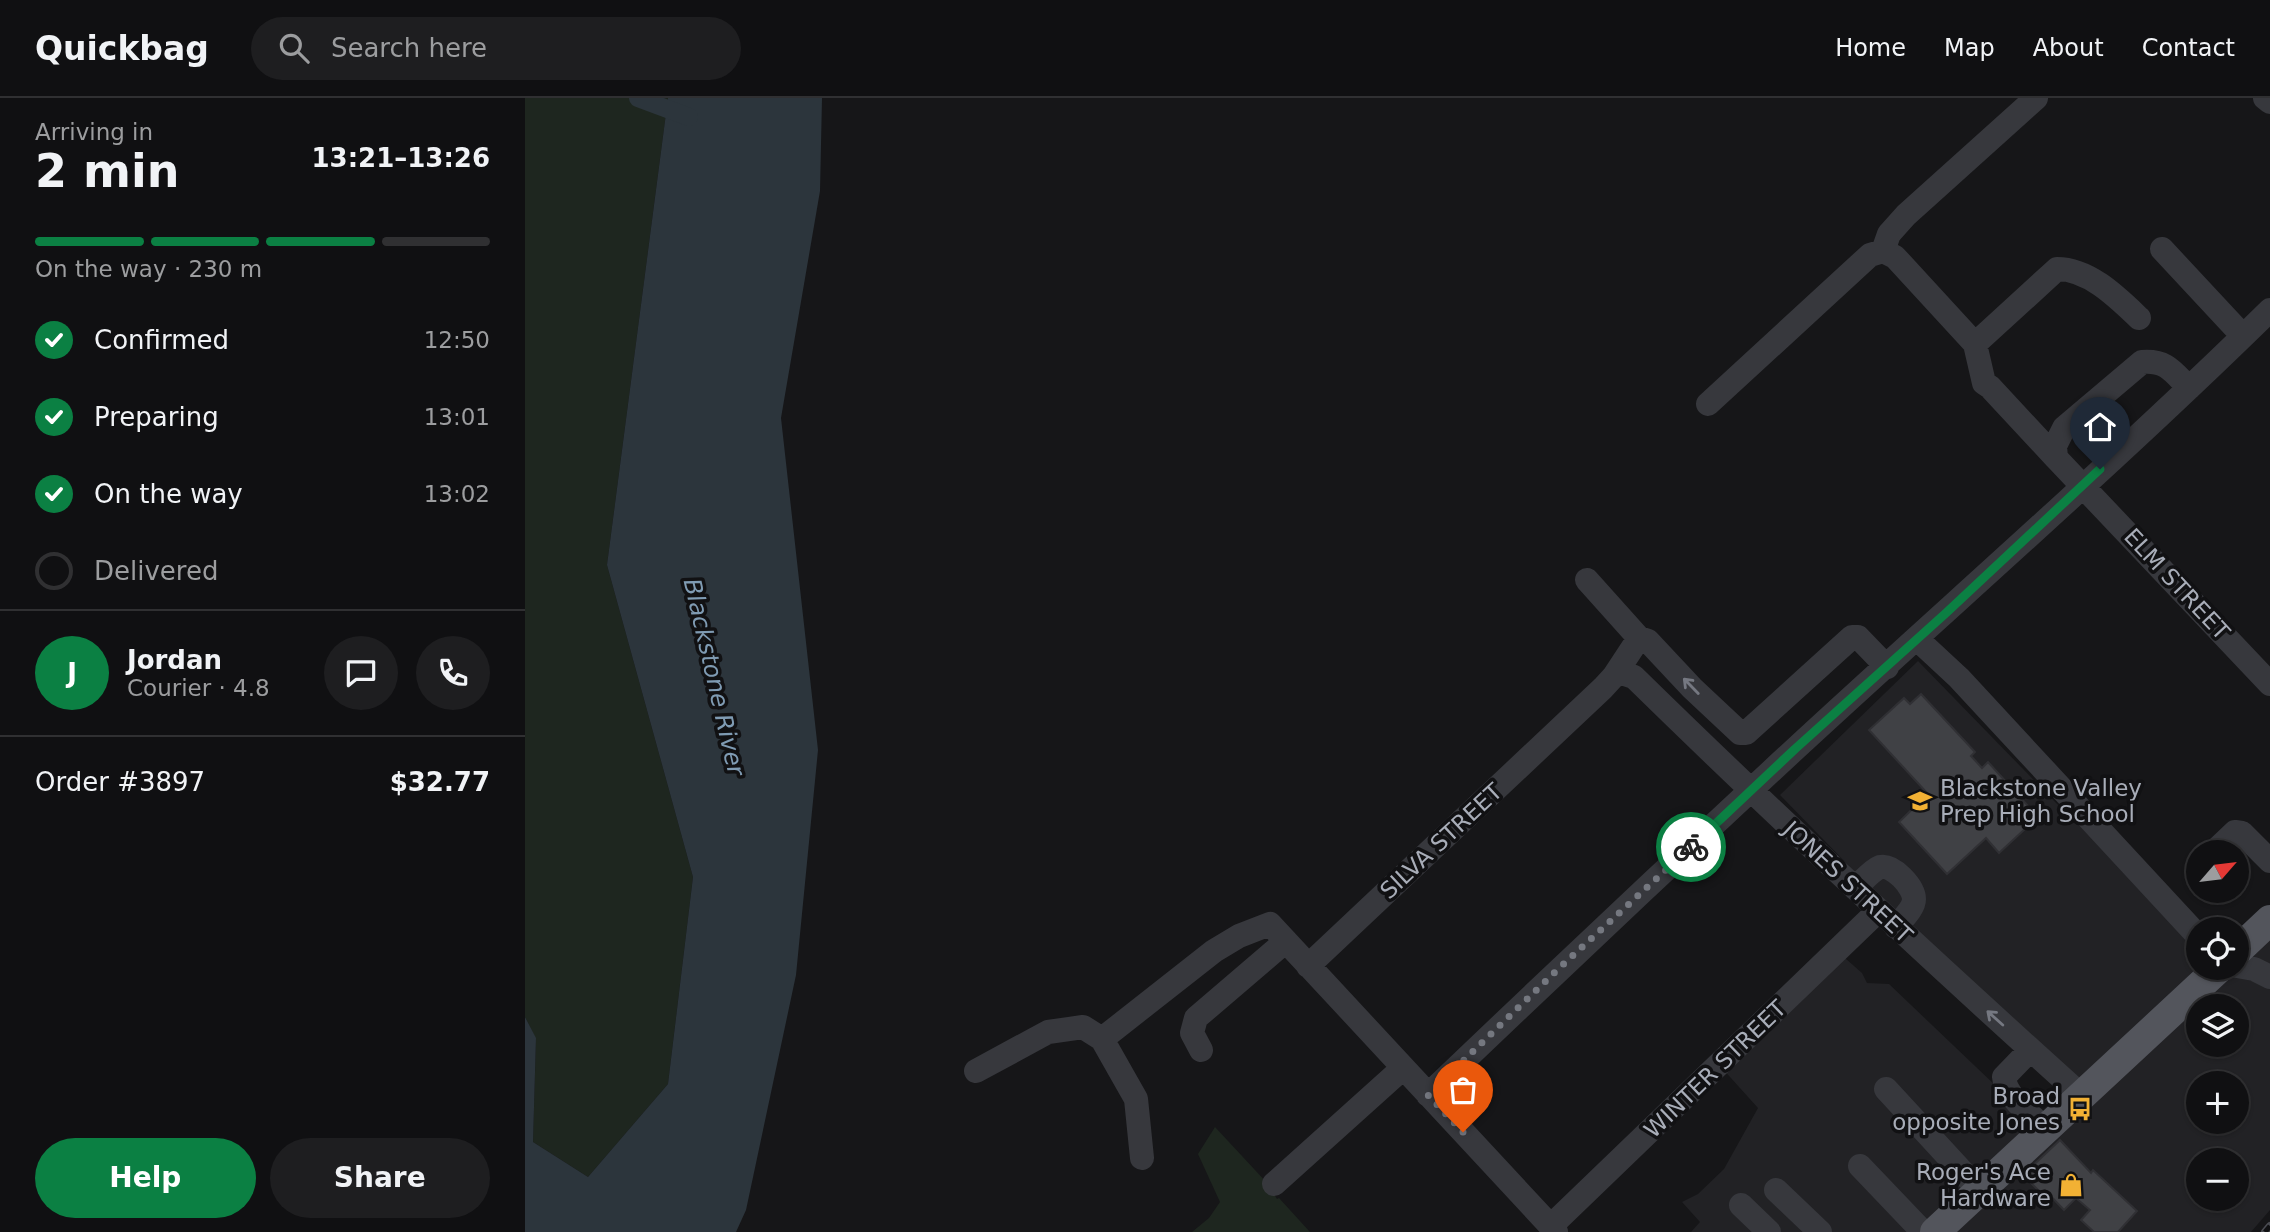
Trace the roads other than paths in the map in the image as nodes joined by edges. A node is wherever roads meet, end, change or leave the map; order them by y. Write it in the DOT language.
graph roads {
  1 [pos="2036,98"];
  2 [pos="2265,98"];
  3 [pos="2270,102"];
  4 [pos="2162,249"];
  5 [pos="1882,251"];
  6 [pos="2270,310"];
  7 [pos="2139,318"];
  8 [pos="2243,336"];
  9 [pos="1975,344"];
  10 [pos="2189,388"];
  11 [pos="1708,404"];
  12 [pos="2056,458"];
  13 [pos="2083,484"];
  14 [pos="1587,580"];
  15 [pos="1639,638"];
  16 [pos="1917,639"];
  17 [pos="1887,667"];
  18 [pos="1614,676"];
  19 [pos="2270,684"];
  20 [pos="1751,791"];
  21 [pos="2227,840"];
  22 [pos="2249,840"];
  23 [pos="2249,840"];
  24 [pos="2270,862"];
  25 [pos="1855,888"];
  26 [pos="1887,919"];
  27 [pos="2270,920"];
  28 [pos="2186,923"];
  29 [pos="1278,933"];
  30 [pos="2249,940"];
  31 [pos="1308,966"];
  32 [pos="2249,967"];
  33 [pos="2270,977"];
  34 [pos="2206,980"];
  35 [pos="1102,1039"];
  36 [pos="2030,1049"];
  37 [pos="1201,1050"];
  38 [pos="1403,1069"];
  39 [pos="976,1071"];
  40 [pos="1886,1088"];
  41 [pos="1428,1095"];
  42 [pos="2082,1096"];
  43 [pos="2046,1130"];
  44 [pos="1142,1158"];
  45 [pos="1860,1166"];
  46 [pos="1274,1184"];
  47 [pos="1776,1190"];
  48 [pos="1980,1191"];
  49 [pos="1741,1205"];
  50 [pos="1553,1229"];
  51 [pos="1941,1229"];
  52 [pos="1769,1232"];
  53 [pos="1820,1232"];
  1 -- 5 [label="street"];
  2 -- 3 [label="street"];
  4 -- 8 [label="street"];
  5 -- 9 [label="street"];
  5 -- 11 [label="street"];
  6 -- 8 [label="street"];
  7 -- 9 [label="street"];
  8 -- 10 [label="street"];
  9 -- 12 [label="street, ELM STREET"];
  10 -- 12 [label="street"];
  10 -- 13 [label="street"];
  12 -- 13 [label="street, ELM STREET"];
  13 -- 16 [label="street"];
  13 -- 19 [label="street, ELM STREET"];
  14 -- 15 [label="street"];
  17 -- 15 [label="street, one-way"];
  15 -- 18 [label="street, SILVA STREET"];
  16 -- 17 [label="street"];
  16 -- 28 [label="street"];
  17 -- 20 [label="street"];
  18 -- 20 [label="street, JONES STREET"];
  18 -- 31 [label="street, SILVA STREET"];
  20 -- 25 [label="street, JONES STREET"];
  20 -- 41 [label="street"];
  21 -- 23 [label="street"];
  22 -- 24 [label="street"];
  25 -- 26 [label="street, JONES STREET"];
  25 -- 26 [label="street, WINTER STREET"];
  36 -- 26 [label="street, JONES STREET, one-way"];
  26 -- 50 [label="street, WINTER STREET"];
  27 -- 30 [label="main road"];
  29 -- 31 [label="street"];
  29 -- 35 [label="street"];
  29 -- 37 [label="street"];
  31 -- 38 [label="street"];
  32 -- 33 [label="street"];
  34 -- 42 [label="main road"];
  35 -- 39 [label="street"];
  35 -- 44 [label="street"];
  36 -- 42 [label="street, JONES STREET"];
  36 -- 43 [label="street"];
  38 -- 41 [label="street"];
  38 -- 46 [label="street"];
  40 -- 48 [label="street"];
  41 -- 50 [label="street"];
  42 -- 43 [label="main road"];
  43 -- 48 [label="main road"];
  45 -- 51 [label="street"];
  47 -- 53 [label="street"];
  48 -- 51 [label="main road"];
  49 -- 52 [label="street"];
}
